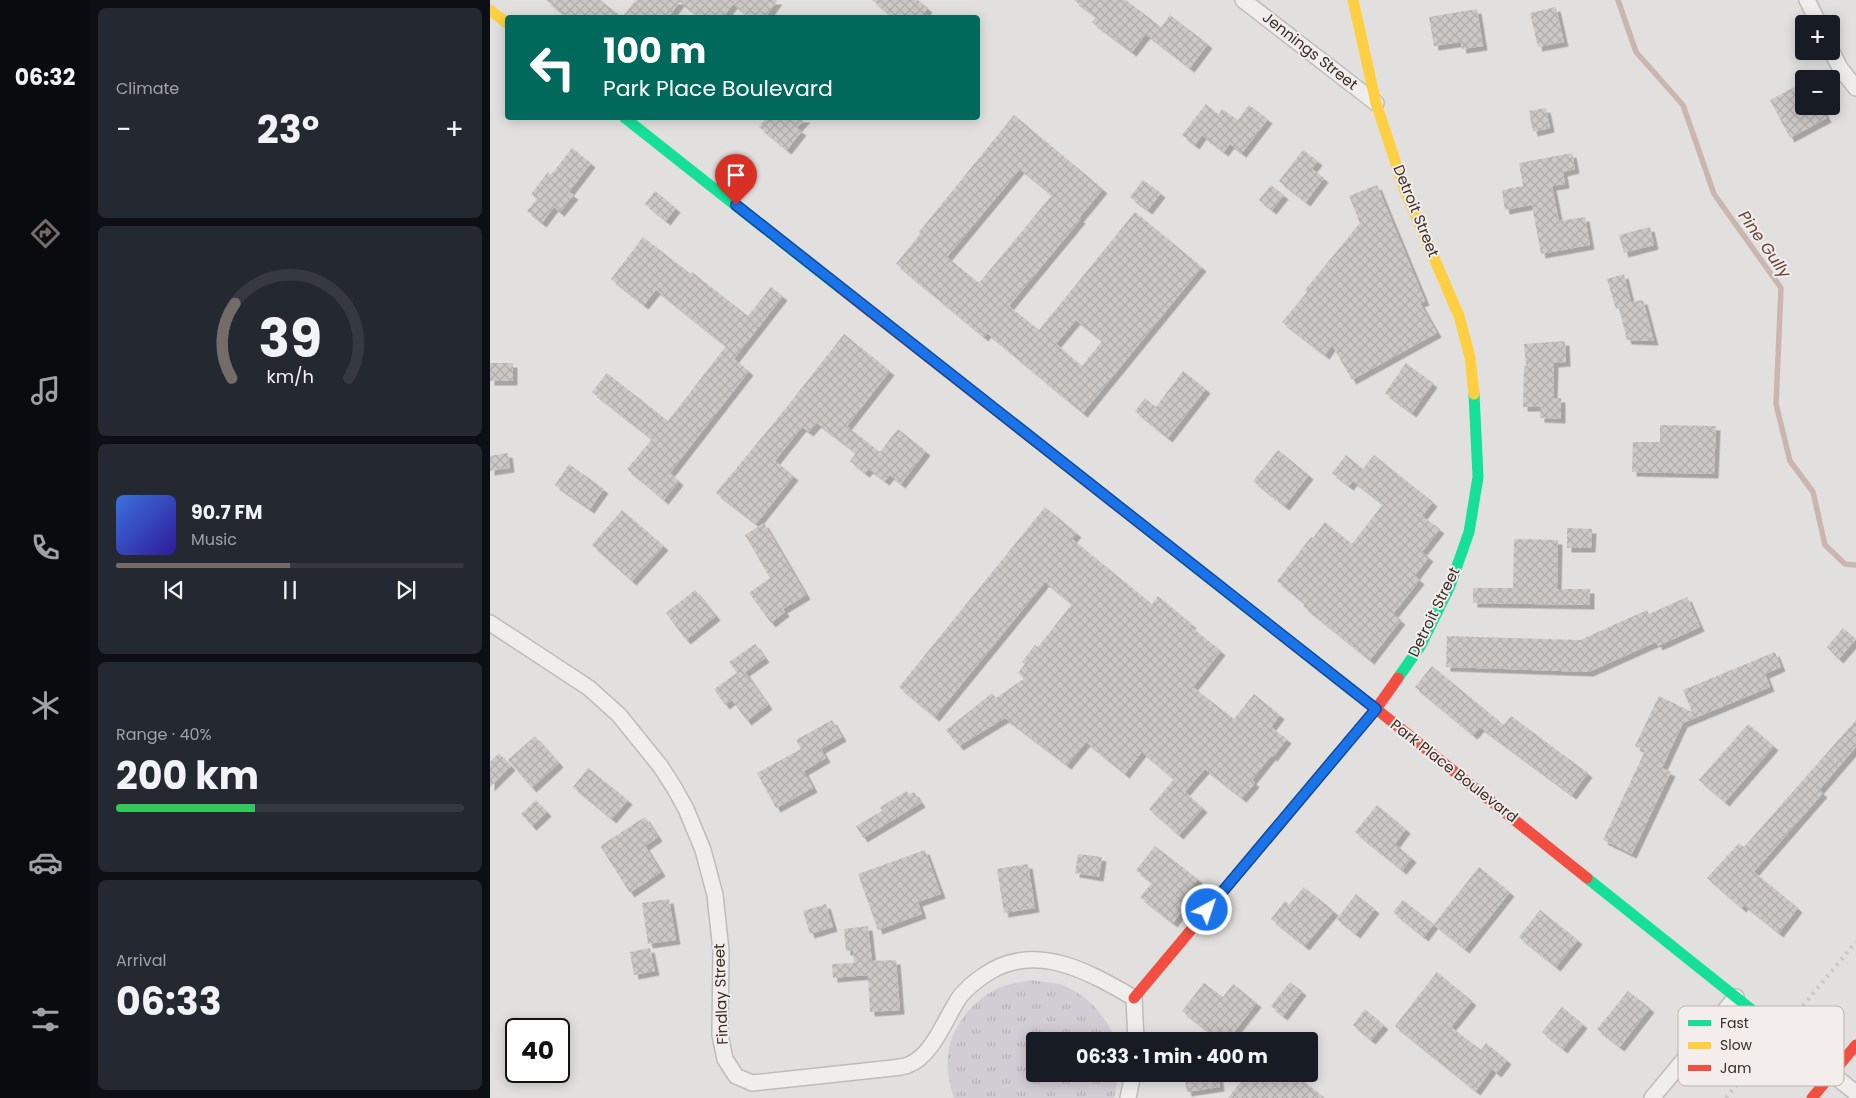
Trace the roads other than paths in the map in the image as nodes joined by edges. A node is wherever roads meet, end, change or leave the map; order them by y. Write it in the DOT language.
graph roads {
  1 [pos="1243,0"];
  2 [pos="1353,0"];
  3 [pos="1807,0"];
  4 [pos="490,10"];
  5 [pos="1814,15"];
  6 [pos="505,22"];
  7 [pos="1836,60"];
  8 [pos="1856,88"];
  9 [pos="1376,103"];
  10 [pos="628,120"];
  11 [pos="490,623"];
  12 [pos="1376,709"];
  13 [pos="1736,997"];
  14 [pos="1134,998"];
  15 [pos="1729,1006"];
  16 [pos="1747,1006"];
  17 [pos="1136,1032"];
  18 [pos="1856,1045"];
  19 [pos="1844,1060"];
  20 [pos="1678,1067"];
  21 [pos="1131,1082"];
  22 [pos="1844,1084"];
  23 [pos="1822,1086"];
  24 [pos="1856,1093"];
  25 [pos="1128,1098"];
  26 [pos="1652,1098"];
  27 [pos="1812,1098"];
  1 -- 9 [label="street, Jennings Street"];
  2 -- 9 [label="street, Detroit Street"];
  3 -- 5 [label="street"];
  4 -- 6 [label="street"];
  7 -- 8 [label="street"];
  9 -- 12 [label="street, Detroit Street"];
  10 -- 12 [label="street, Park Place Boulevard"];
  11 -- 14 [label="street, Findlay Street"];
  12 -- 13 [label="street, Park Place Boulevard"];
  12 -- 14 [label="street, Detroit Street"];
  13 -- 15 [label="street"];
  13 -- 16 [label="street, Park Place Boulevard"];
  14 -- 17 [label="street"];
  18 -- 19 [label="street"];
  20 -- 26 [label="street"];
  21 -- 25 [label="street"];
  22 -- 24 [label="street, Park Place Boulevard"];
  23 -- 27 [label="street"];
}
